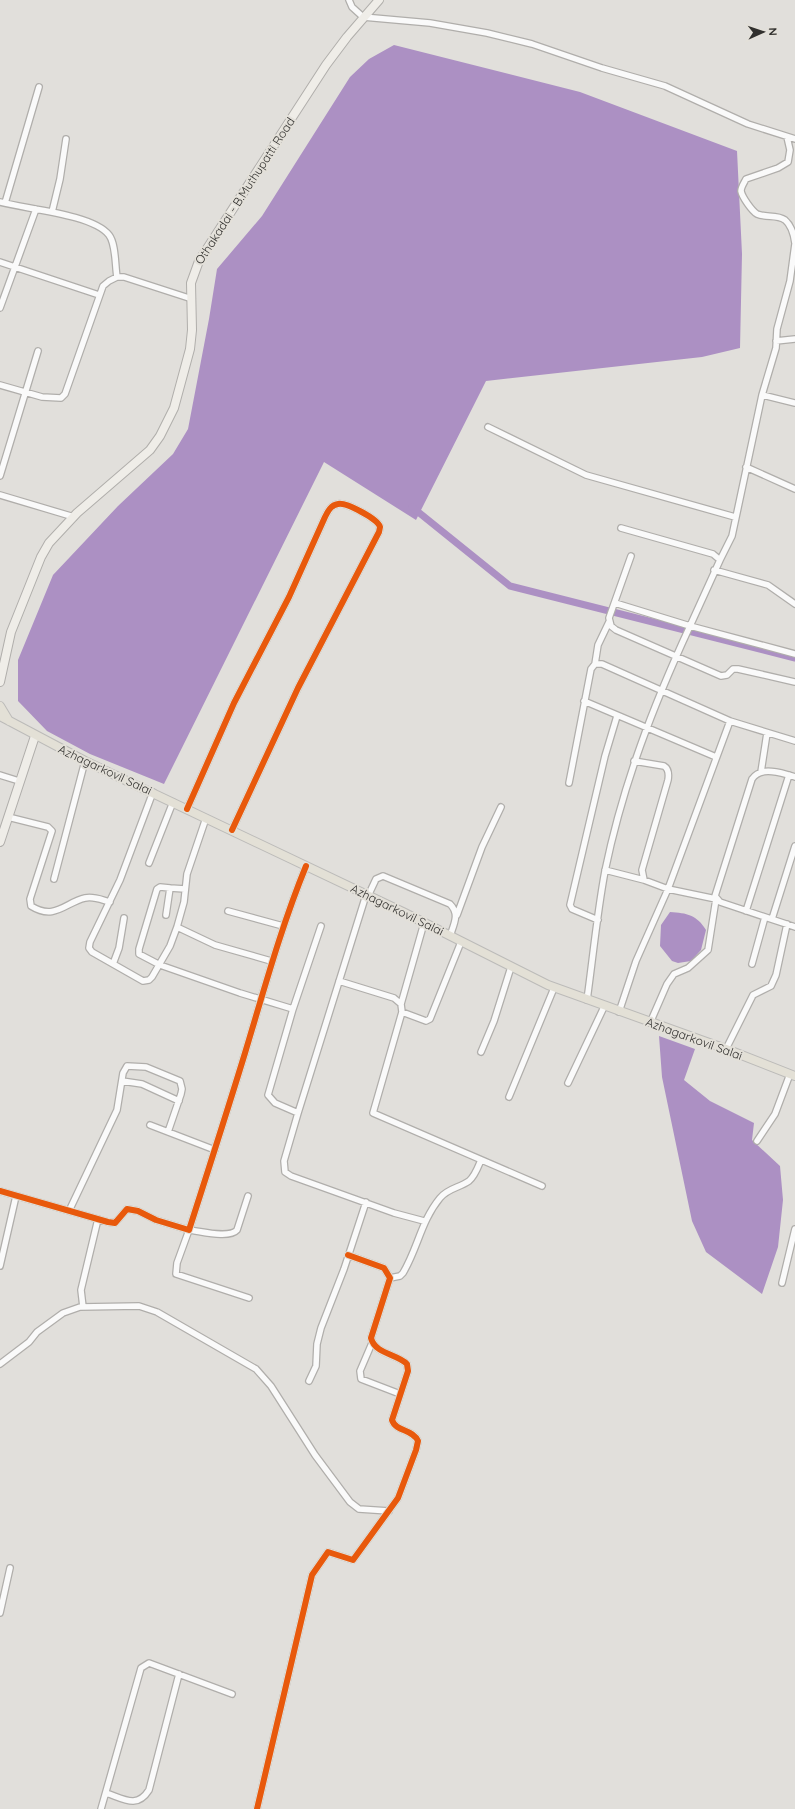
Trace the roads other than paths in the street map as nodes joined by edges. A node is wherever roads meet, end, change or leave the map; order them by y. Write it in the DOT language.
graph roads {
  1 [pos="349,0"];
  2 [pos="379,0"];
  3 [pos="364,17"];
  4 [pos="39,88"];
  5 [pos="787,137"];
  6 [pos="66,139"];
  7 [pos="795,139"];
  8 [pos="2,203"];
  9 [pos="36,209"];
  10 [pos="52,212"];
  11 [pos="795,243"];
  12 [pos="0,262"];
  13 [pos="16,268"];
  14 [pos="117,277"];
  15 [pos="99,295"];
  16 [pos="192,299"];
  17 [pos="0,308"];
  18 [pos="795,339"];
  19 [pos="776,341"];
  20 [pos="38,351"];
  21 [pos="0,385"];
  22 [pos="25,392"];
  23 [pos="762,395"];
  24 [pos="795,403"];
  25 [pos="488,427"];
  26 [pos="746,467"];
  27 [pos="0,474"];
  28 [pos="795,489"];
  29 [pos="1,496"];
  30 [pos="74,517"];
  31 [pos="735,517"];
  32 [pos="621,528"];
  33 [pos="631,556"];
  34 [pos="720,560"];
  35 [pos="714,570"];
  36 [pos="795,604"];
  37 [pos="614,606"];
  38 [pos="609,620"];
  39 [pos="689,627"];
  40 [pos="795,654"];
  41 [pos="676,656"];
  42 [pos="595,664"];
  43 [pos="0,682"];
  44 [pos="795,682"];
  45 [pos="660,691"];
  46 [pos="584,701"];
  47 [pos="0,706"];
  48 [pos="0,716"];
  49 [pos="617,716"];
  50 [pos="9,721"];
  51 [pos="730,721"];
  52 [pos="646,727"];
  53 [pos="767,733"];
  54 [pos="35,736"];
  55 [pos="795,742"];
  56 [pos="716,757"];
  57 [pos="85,761"];
  58 [pos="634,761"];
  59 [pos="761,772"];
  60 [pos="0,775"];
  61 [pos="792,776"];
  62 [pos="18,781"];
  63 [pos="569,783"];
  64 [pos="153,792"];
  65 [pos="173,802"];
  66 [pos="501,807"];
  67 [pos="187,809"];
  68 [pos="8,817"];
  69 [pos="206,818"];
  70 [pos="232,830"];
  71 [pos="0,842"];
  72 [pos="795,846"];
  73 [pos="149,863"];
  74 [pos="306,866"];
  75 [pos="605,870"];
  76 [pos="54,879"];
  77 [pos="644,880"];
  78 [pos="170,888"];
  79 [pos="186,889"];
  80 [pos="668,889"];
  81 [pos="367,895"];
  82 [pos="716,899"];
  83 [pos="110,902"];
  84 [pos="228,910"];
  85 [pos="746,911"];
  86 [pos="166,916"];
  87 [pos="456,916"];
  88 [pos="765,917"];
  89 [pos="124,918"];
  90 [pos="598,920"];
  91 [pos="772,920"];
  92 [pos="424,923"];
  93 [pos="787,924"];
  94 [pos="283,926"];
  95 [pos="321,926"];
  96 [pos="177,927"];
  97 [pos="795,927"];
  98 [pos="450,936"];
  99 [pos="461,942"];
  100 [pos="272,961"];
  101 [pos="113,964"];
  102 [pos="752,964"];
  103 [pos="160,965"];
  104 [pos="511,967"];
  105 [pos="339,981"];
  106 [pos="554,988"];
  107 [pos="261,998"];
  108 [pos="587,1000"];
  109 [pos="401,1004"];
  110 [pos="604,1007"];
  111 [pos="293,1009"];
  112 [pos="402,1012"];
  113 [pos="619,1012"];
  114 [pos="650,1023"];
  115 [pos="726,1049"];
  116 [pos="482,1052"];
  117 [pos="792,1075"];
  118 [pos="122,1081"];
  119 [pos="568,1083"];
  120 [pos="509,1097"];
  121 [pos="179,1101"];
  122 [pos="298,1113"];
  123 [pos="150,1126"];
  124 [pos="168,1132"];
  125 [pos="757,1141"];
  126 [pos="215,1150"];
  127 [pos="481,1160"];
  128 [pos="542,1186"];
  129 [pos="0,1191"];
  130 [pos="16,1196"];
  131 [pos="248,1196"];
  132 [pos="366,1202"];
  133 [pos="69,1211"];
  134 [pos="98,1219"];
  135 [pos="424,1221"];
  136 [pos="0,1227"];
  137 [pos="7,1228"];
  138 [pos="795,1229"];
  139 [pos="189,1230"];
  140 [pos="348,1255"];
  141 [pos="0,1266"];
  142 [pos="390,1278"];
  143 [pos="782,1283"];
  144 [pos="249,1298"];
  145 [pos="83,1307"];
  146 [pos="372,1343"];
  147 [pos="0,1364"];
  148 [pos="309,1382"];
  149 [pos="400,1394"];
  150 [pos="388,1513"];
  151 [pos="10,1568"];
  152 [pos="0,1613"];
  153 [pos="179,1674"];
  154 [pos="232,1694"];
  155 [pos="106,1793"];
  156 [pos="101,1809"];
  157 [pos="257,1809"];
  1 -- 3 [label="street"];
  2 -- 3 [label="main road, Othakadai - B.Muthupatti Road"];
  3 -- 5 [label="street"];
  3 -- 16 [label="main road, Othakadai - B.Muthupatti Road"];
  4 -- 8 [label="street"];
  5 -- 7 [label="street"];
  5 -- 11 [label="street"];
  6 -- 10 [label="street"];
  8 -- 9 [label="street"];
  9 -- 10 [label="street"];
  9 -- 13 [label="street"];
  10 -- 14 [label="street"];
  11 -- 19 [label="street"];
  12 -- 13 [label="street"];
  13 -- 15 [label="street"];
  13 -- 17 [label="street"];
  14 -- 15 [label="street"];
  14 -- 16 [label="street"];
  15 -- 22 [label="street"];
  16 -- 30 [label="main road, Othakadai - B.Muthupatti Road"];
  18 -- 19 [label="street"];
  19 -- 23 [label="street"];
  20 -- 22 [label="street"];
  21 -- 22 [label="street"];
  22 -- 27 [label="street"];
  23 -- 24 [label="street"];
  23 -- 26 [label="street"];
  25 -- 31 [label="street"];
  26 -- 28 [label="street"];
  26 -- 31 [label="street"];
  29 -- 30 [label="street"];
  30 -- 43 [label="main road, Othakadai - B.Muthupatti Road"];
  31 -- 34 [label="street"];
  32 -- 34 [label="street"];
  33 -- 37 [label="street"];
  34 -- 35 [label="street"];
  35 -- 36 [label="street"];
  35 -- 39 [label="street"];
  37 -- 38 [label="street"];
  37 -- 39 [label="street"];
  38 -- 41 [label="street"];
  38 -- 42 [label="street"];
  39 -- 40 [label="street"];
  39 -- 41 [label="street"];
  41 -- 44 [label="street"];
  41 -- 45 [label="street"];
  42 -- 45 [label="street"];
  42 -- 46 [label="street"];
  45 -- 51 [label="street"];
  45 -- 52 [label="street"];
  46 -- 49 [label="street"];
  46 -- 63 [label="street"];
  47 -- 50 [label="main road, Azhagarkovil Salai"];
  48 -- 50 [label="main road, Azhagarkovil Salai"];
  49 -- 52 [label="street"];
  49 -- 90 [label="street"];
  50 -- 54 [label="main road, Azhagarkovil Salai"];
  51 -- 53 [label="street"];
  51 -- 56 [label="street"];
  52 -- 56 [label="street"];
  52 -- 58 [label="street"];
  53 -- 55 [label="street"];
  53 -- 59 [label="street"];
  54 -- 57 [label="main road, Azhagarkovil Salai"];
  54 -- 62 [label="main road"];
  56 -- 80 [label="street"];
  57 -- 64 [label="main road, Azhagarkovil Salai"];
  57 -- 76 [label="street"];
  58 -- 75 [label="street"];
  58 -- 77 [label="street"];
  59 -- 61 [label="street"];
  59 -- 82 [label="street"];
  60 -- 62 [label="street"];
  61 -- 85 [label="street"];
  62 -- 68 [label="main road"];
  64 -- 65 [label="main road, Azhagarkovil Salai"];
  64 -- 83 [label="street"];
  65 -- 67 [label="main road, Azhagarkovil Salai"];
  65 -- 73 [label="street"];
  66 -- 87 [label="street"];
  67 -- 69 [label="main road, Azhagarkovil Salai"];
  67 -- 70 [label="street"];
  68 -- 71 [label="main road"];
  68 -- 83 [label="street"];
  69 -- 70 [label="main road, Azhagarkovil Salai"];
  69 -- 79 [label="street"];
  70 -- 74 [label="main road, Azhagarkovil Salai"];
  72 -- 91 [label="street"];
  74 -- 81 [label="main road, Azhagarkovil Salai"];
  74 -- 94 [label="street"];
  75 -- 77 [label="street"];
  75 -- 90 [label="street"];
  77 -- 80 [label="street"];
  78 -- 79 [label="street"];
  78 -- 86 [label="street"];
  78 -- 103 [label="street"];
  79 -- 96 [label="street"];
  80 -- 82 [label="street"];
  80 -- 113 [label="street"];
  81 -- 87 [label="street"];
  81 -- 92 [label="main road, Azhagarkovil Salai"];
  81 -- 105 [label="street"];
  82 -- 85 [label="street"];
  82 -- 114 [label="street"];
  83 -- 101 [label="street"];
  84 -- 94 [label="street"];
  85 -- 88 [label="street"];
  87 -- 98 [label="street"];
  88 -- 91 [label="street"];
  88 -- 102 [label="street"];
  89 -- 101 [label="street"];
  90 -- 108 [label="street"];
  91 -- 93 [label="street"];
  92 -- 98 [label="main road, Azhagarkovil Salai"];
  92 -- 109 [label="street"];
  93 -- 97 [label="street"];
  93 -- 115 [label="street"];
  94 -- 100 [label="street"];
  95 -- 111 [label="street"];
  96 -- 100 [label="street"];
  96 -- 103 [label="street"];
  98 -- 99 [label="main road, Azhagarkovil Salai"];
  99 -- 104 [label="main road, Azhagarkovil Salai"];
  99 -- 112 [label="street"];
  100 -- 107 [label="street"];
  101 -- 103 [label="street"];
  103 -- 107 [label="street"];
  104 -- 106 [label="main road, Azhagarkovil Salai"];
  104 -- 116 [label="street"];
  105 -- 109 [label="street"];
  105 -- 122 [label="street"];
  106 -- 108 [label="main road, Azhagarkovil Salai"];
  106 -- 120 [label="street"];
  107 -- 111 [label="street"];
  107 -- 126 [label="street"];
  108 -- 110 [label="main road, Azhagarkovil Salai"];
  109 -- 112 [label="street"];
  110 -- 113 [label="main road, Azhagarkovil Salai"];
  110 -- 119 [label="street"];
  111 -- 122 [label="street"];
  112 -- 127 [label="street"];
  113 -- 114 [label="main road, Azhagarkovil Salai"];
  114 -- 115 [label="main road, Azhagarkovil Salai"];
  115 -- 117 [label="main road, Azhagarkovil Salai"];
  117 -- 125 [label="street"];
  118 -- 121 [label="street"];
  118 -- 121 [label="street"];
  118 -- 133 [label="street"];
  121 -- 124 [label="street"];
  122 -- 132 [label="street"];
  123 -- 124 [label="street"];
  124 -- 126 [label="street"];
  126 -- 139 [label="street"];
  127 -- 128 [label="street"];
  127 -- 135 [label="street"];
  129 -- 130 [label="street"];
  130 -- 133 [label="street"];
  130 -- 137 [label="street"];
  131 -- 139 [label="street"];
  132 -- 135 [label="street"];
  132 -- 140 [label="street"];
  133 -- 134 [label="street"];
  134 -- 139 [label="street"];
  134 -- 145 [label="street"];
  135 -- 142 [label="street"];
  136 -- 137 [label="street"];
  137 -- 141 [label="street"];
  138 -- 143 [label="street"];
  139 -- 144 [label="street"];
  140 -- 142 [label="street"];
  140 -- 148 [label="street"];
  142 -- 146 [label="street"];
  145 -- 147 [label="street"];
  145 -- 150 [label="street"];
  146 -- 149 [label="street"];
  146 -- 149 [label="street"];
  149 -- 150 [label="street"];
  150 -- 157 [label="street"];
  151 -- 152 [label="street"];
  153 -- 154 [label="street"];
  153 -- 155 [label="street"];
  153 -- 155 [label="street"];
  155 -- 156 [label="street"];
}
